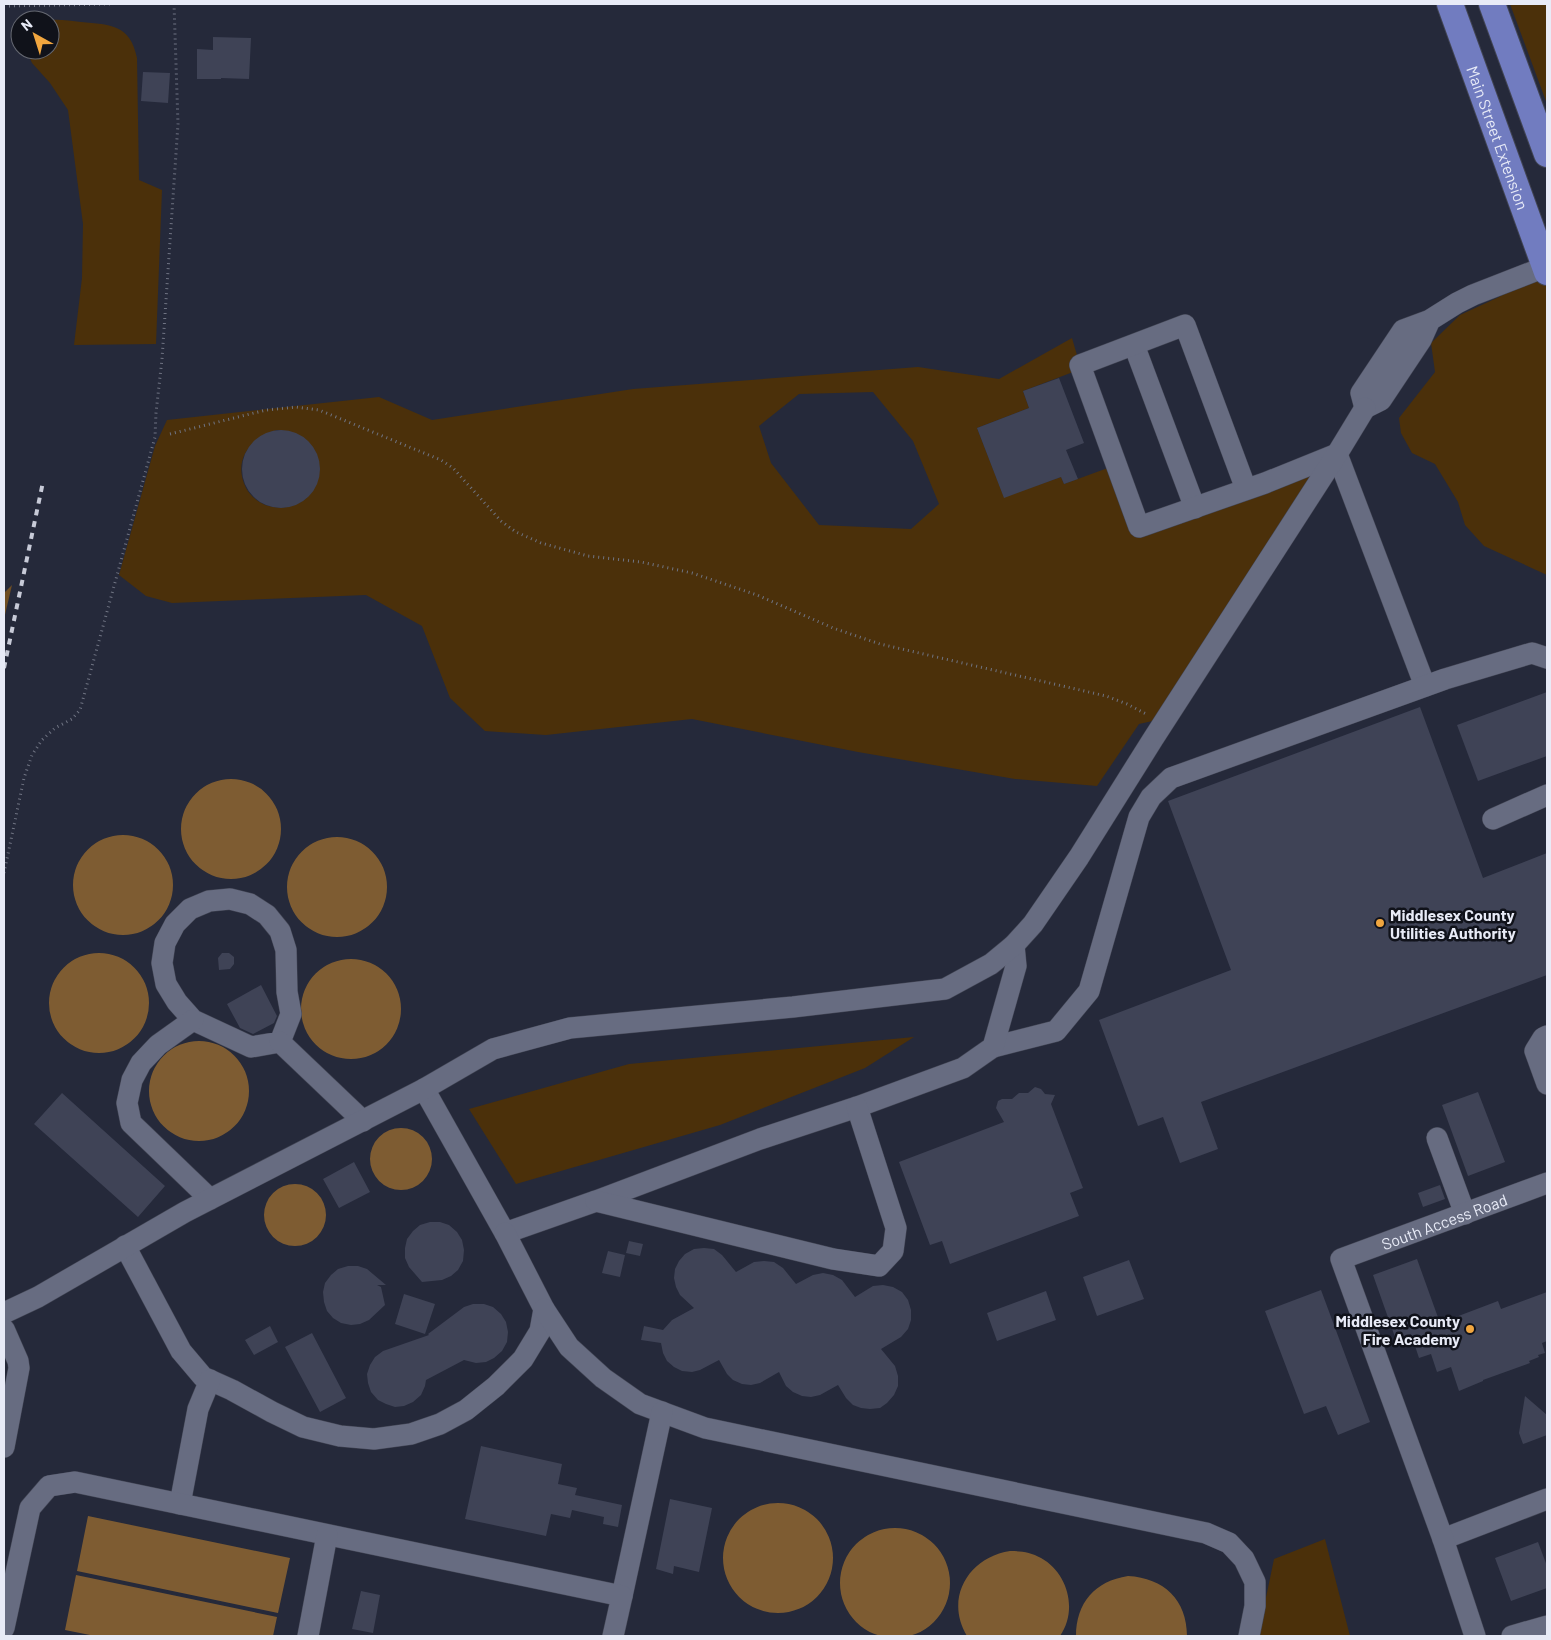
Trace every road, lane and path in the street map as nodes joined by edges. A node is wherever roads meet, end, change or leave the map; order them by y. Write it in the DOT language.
graph roads {
  1 [pos="110,4"];
  2 [pos="174,4"];
  3 [pos="1450,4"];
  4 [pos="1492,4"];
  5 [pos="4,6"];
  6 [pos="1547,151"];
  7 [pos="1547,269"];
  8 [pos="1134,344"];
  9 [pos="170,434"];
  10 [pos="1337,454"];
  11 [pos="1246,489"];
  12 [pos="1195,508"];
  13 [pos="1547,658"];
  14 [pos="1425,686"];
  15 [pos="1162,724"];
  16 [pos="1547,795"];
  17 [pos="1493,819"];
  18 [pos="4,873"];
  19 [pos="1014,945"];
  20 [pos="193,1020"];
  21 [pos="1547,1036"];
  22 [pos="280,1042"];
  23 [pos="993,1047"];
  24 [pos="1547,1084"];
  25 [pos="424,1089"];
  26 [pos="856,1107"];
  27 [pos="363,1121"];
  28 [pos="1437,1138"];
  29 [pos="1547,1183"];
  30 [pos="210,1199"];
  31 [pos="596,1201"];
  32 [pos="1465,1214"];
  33 [pos="504,1234"];
  34 [pos="125,1246"];
  35 [pos="544,1309"];
  36 [pos="4,1313"];
  37 [pos="4,1329"];
  38 [pos="210,1380"];
  39 [pos="662,1412"];
  40 [pos="4,1447"];
  41 [pos="1547,1499"];
  42 [pos="180,1504"];
  43 [pos="327,1536"];
  44 [pos="1442,1539"];
  45 [pos="622,1596"];
  46 [pos="1547,1626"];
  47 [pos="4,1628"];
  48 [pos="308,1636"];
  49 [pos="613,1636"];
  50 [pos="1249,1636"];
  51 [pos="1475,1636"];
  52 [pos="1512,1636"];
  1 -- 5 [label="path"];
  2 -- 18 [label="path"];
  3 -- 7 [label="main road, Main Street Extension"];
  4 -- 6 [label="main road"];
  7 -- 10 [label="lane"];
  8 -- 11 [label="lane"];
  8 -- 12 [label="lane"];
  8 -- 12 [label="lane"];
  9 -- 15 [label="path"];
  10 -- 11 [label="lane"];
  10 -- 14 [label="lane"];
  10 -- 15 [label="lane"];
  11 -- 12 [label="lane"];
  13 -- 14 [label="lane"];
  14 -- 23 [label="lane"];
  15 -- 19 [label="lane"];
  16 -- 17 [label="lane"];
  19 -- 23 [label="lane"];
  19 -- 25 [label="lane"];
  20 -- 22 [label="lane"];
  20 -- 22 [label="lane"];
  20 -- 30 [label="lane"];
  21 -- 24 [label="lane"];
  22 -- 27 [label="lane"];
  23 -- 26 [label="lane"];
  25 -- 27 [label="lane"];
  25 -- 33 [label="lane"];
  26 -- 31 [label="lane"];
  26 -- 31 [label="lane"];
  27 -- 30 [label="lane"];
  28 -- 32 [label="lane"];
  29 -- 32 [label="lane, South Access Road"];
  30 -- 34 [label="lane"];
  31 -- 33 [label="lane"];
  32 -- 44 [label="lane, South Access Road"];
  33 -- 35 [label="lane"];
  34 -- 36 [label="lane"];
  34 -- 38 [label="lane"];
  35 -- 38 [label="lane"];
  35 -- 39 [label="lane"];
  37 -- 40 [label="lane"];
  38 -- 42 [label="lane"];
  39 -- 45 [label="lane"];
  39 -- 50 [label="lane"];
  41 -- 44 [label="lane"];
  42 -- 43 [label="lane"];
  42 -- 47 [label="lane"];
  43 -- 45 [label="lane"];
  43 -- 48 [label="lane"];
  44 -- 51 [label="lane"];
  45 -- 49 [label="lane"];
  46 -- 52 [label="lane"];
}
